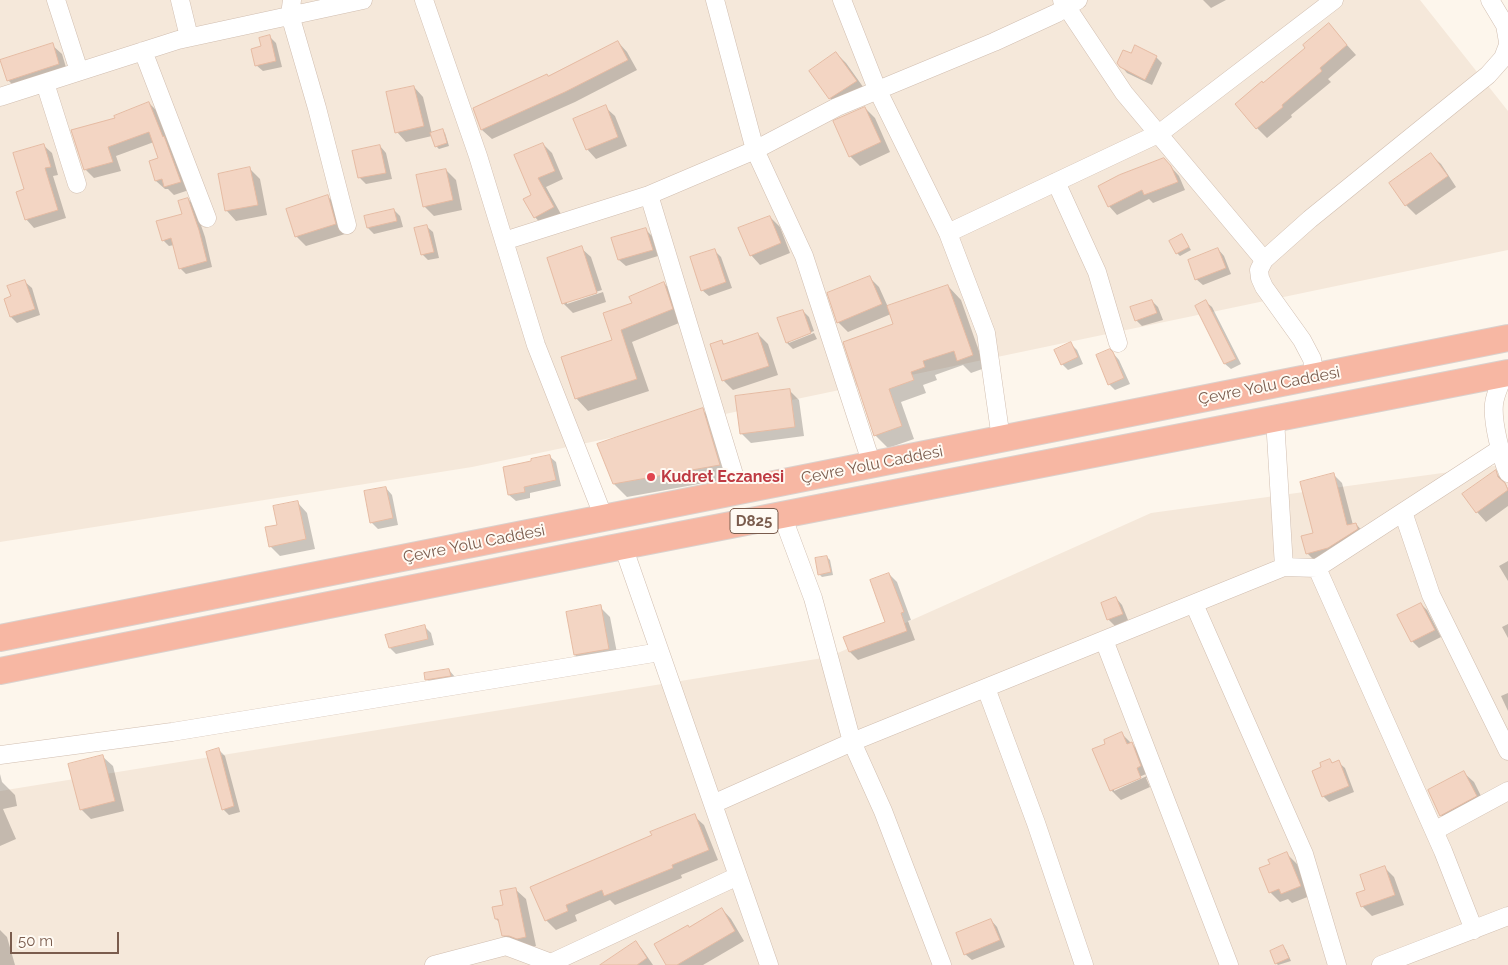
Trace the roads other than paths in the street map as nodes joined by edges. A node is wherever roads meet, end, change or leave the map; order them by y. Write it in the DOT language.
graph roads {
  1 [pos="56,0"];
  2 [pos="180,0"];
  3 [pos="364,0"];
  4 [pos="424,0"];
  5 [pos="715,0"];
  6 [pos="842,0"];
  7 [pos="1334,0"];
  8 [pos="1490,0"];
  9 [pos="1069,2"];
  10 [pos="291,8"];
  11 [pos="189,37"];
  12 [pos="1508,44"];
  13 [pos="143,51"];
  14 [pos="79,71"];
  15 [pos="45,83"];
  16 [pos="877,90"];
  17 [pos="0,97"];
  18 [pos="1158,134"];
  19 [pos="755,150"];
  20 [pos="1056,182"];
  21 [pos="77,184"];
  22 [pos="649,195"];
  23 [pos="207,218"];
  24 [pos="347,225"];
  25 [pos="948,233"];
  26 [pos="504,241"];
  27 [pos="1264,260"];
  28 [pos="1508,338"];
  29 [pos="1118,343"];
  30 [pos="1506,373"];
  31 [pos="1315,377"];
  32 [pos="1275,419"];
  33 [pos="1001,439"];
  34 [pos="1502,441"];
  35 [pos="872,465"];
  36 [pos="1508,473"];
  37 [pos="739,491"];
  38 [pos="1403,512"];
  39 [pos="782,515"];
  40 [pos="604,518"];
  41 [pos="623,546"];
  42 [pos="1284,567"];
  43 [pos="1317,568"];
  44 [pos="1194,604"];
  45 [pos="0,638"];
  46 [pos="1104,640"];
  47 [pos="660,652"];
  48 [pos="0,671"];
  49 [pos="986,688"];
  50 [pos="852,742"];
  51 [pos="1508,751"];
  52 [pos="0,755"];
  53 [pos="1508,791"];
  54 [pos="713,804"];
  55 [pos="1434,831"];
  56 [pos="738,876"];
  57 [pos="1508,916"];
  58 [pos="1474,930"];
  59 [pos="540,962"];
  60 [pos="434,965"];
  61 [pos="769,965"];
  62 [pos="942,965"];
  63 [pos="1084,965"];
  64 [pos="1229,965"];
  65 [pos="1336,965"];
  66 [pos="1381,965"];
  1 -- 14 [label="street"];
  2 -- 11 [label="street"];
  3 -- 10 [label="street"];
  4 -- 26 [label="street"];
  5 -- 19 [label="street"];
  6 -- 16 [label="street"];
  7 -- 18 [label="street"];
  8 -- 12 [label="street"];
  9 -- 16 [label="street"];
  9 -- 18 [label="street"];
  10 -- 11 [label="street"];
  10 -- 24 [label="street"];
  11 -- 13 [label="street"];
  12 -- 27 [label="street"];
  13 -- 14 [label="street"];
  13 -- 23 [label="street"];
  14 -- 15 [label="street"];
  15 -- 17 [label="street"];
  15 -- 21 [label="street"];
  16 -- 19 [label="street"];
  16 -- 25 [label="street"];
  18 -- 20 [label="street"];
  18 -- 27 [label="street"];
  19 -- 22 [label="street"];
  19 -- 35 [label="street"];
  20 -- 25 [label="street"];
  20 -- 29 [label="street"];
  22 -- 26 [label="street"];
  22 -- 37 [label="street"];
  25 -- 33 [label="street"];
  26 -- 40 [label="street"];
  27 -- 31 [label="street"];
  28 -- 31 [label="highway, Çevre Yolu Caddesi / D825"];
  30 -- 32 [label="highway, Çevre Yolu Caddesi / D825"];
  30 -- 34 [label="street"];
  31 -- 33 [label="highway, Çevre Yolu Caddesi / D825"];
  32 -- 39 [label="highway, Çevre Yolu Caddesi / D825"];
  32 -- 42 [label="street"];
  33 -- 35 [label="highway, Çevre Yolu Caddesi / D825"];
  34 -- 36 [label="street"];
  34 -- 38 [label="street"];
  35 -- 37 [label="highway, Çevre Yolu Caddesi / D825"];
  37 -- 40 [label="highway, Çevre Yolu Caddesi / D825"];
  38 -- 43 [label="street"];
  38 -- 51 [label="street"];
  39 -- 41 [label="highway, Çevre Yolu Caddesi / D825"];
  39 -- 50 [label="street"];
  40 -- 45 [label="highway, Çevre Yolu Caddesi / D825"];
  41 -- 47 [label="street"];
  41 -- 48 [label="highway, Çevre Yolu Caddesi / D825"];
  42 -- 43 [label="street"];
  42 -- 44 [label="street"];
  43 -- 55 [label="street"];
  44 -- 46 [label="street"];
  44 -- 65 [label="street"];
  46 -- 49 [label="street"];
  46 -- 64 [label="street"];
  47 -- 52 [label="street"];
  47 -- 54 [label="street"];
  49 -- 50 [label="street"];
  49 -- 63 [label="street"];
  50 -- 54 [label="street"];
  50 -- 62 [label="street"];
  53 -- 55 [label="street"];
  54 -- 56 [label="street"];
  55 -- 58 [label="street"];
  56 -- 59 [label="street"];
  56 -- 61 [label="street"];
  57 -- 58 [label="street"];
  58 -- 66 [label="street"];
  59 -- 60 [label="street"];
}
